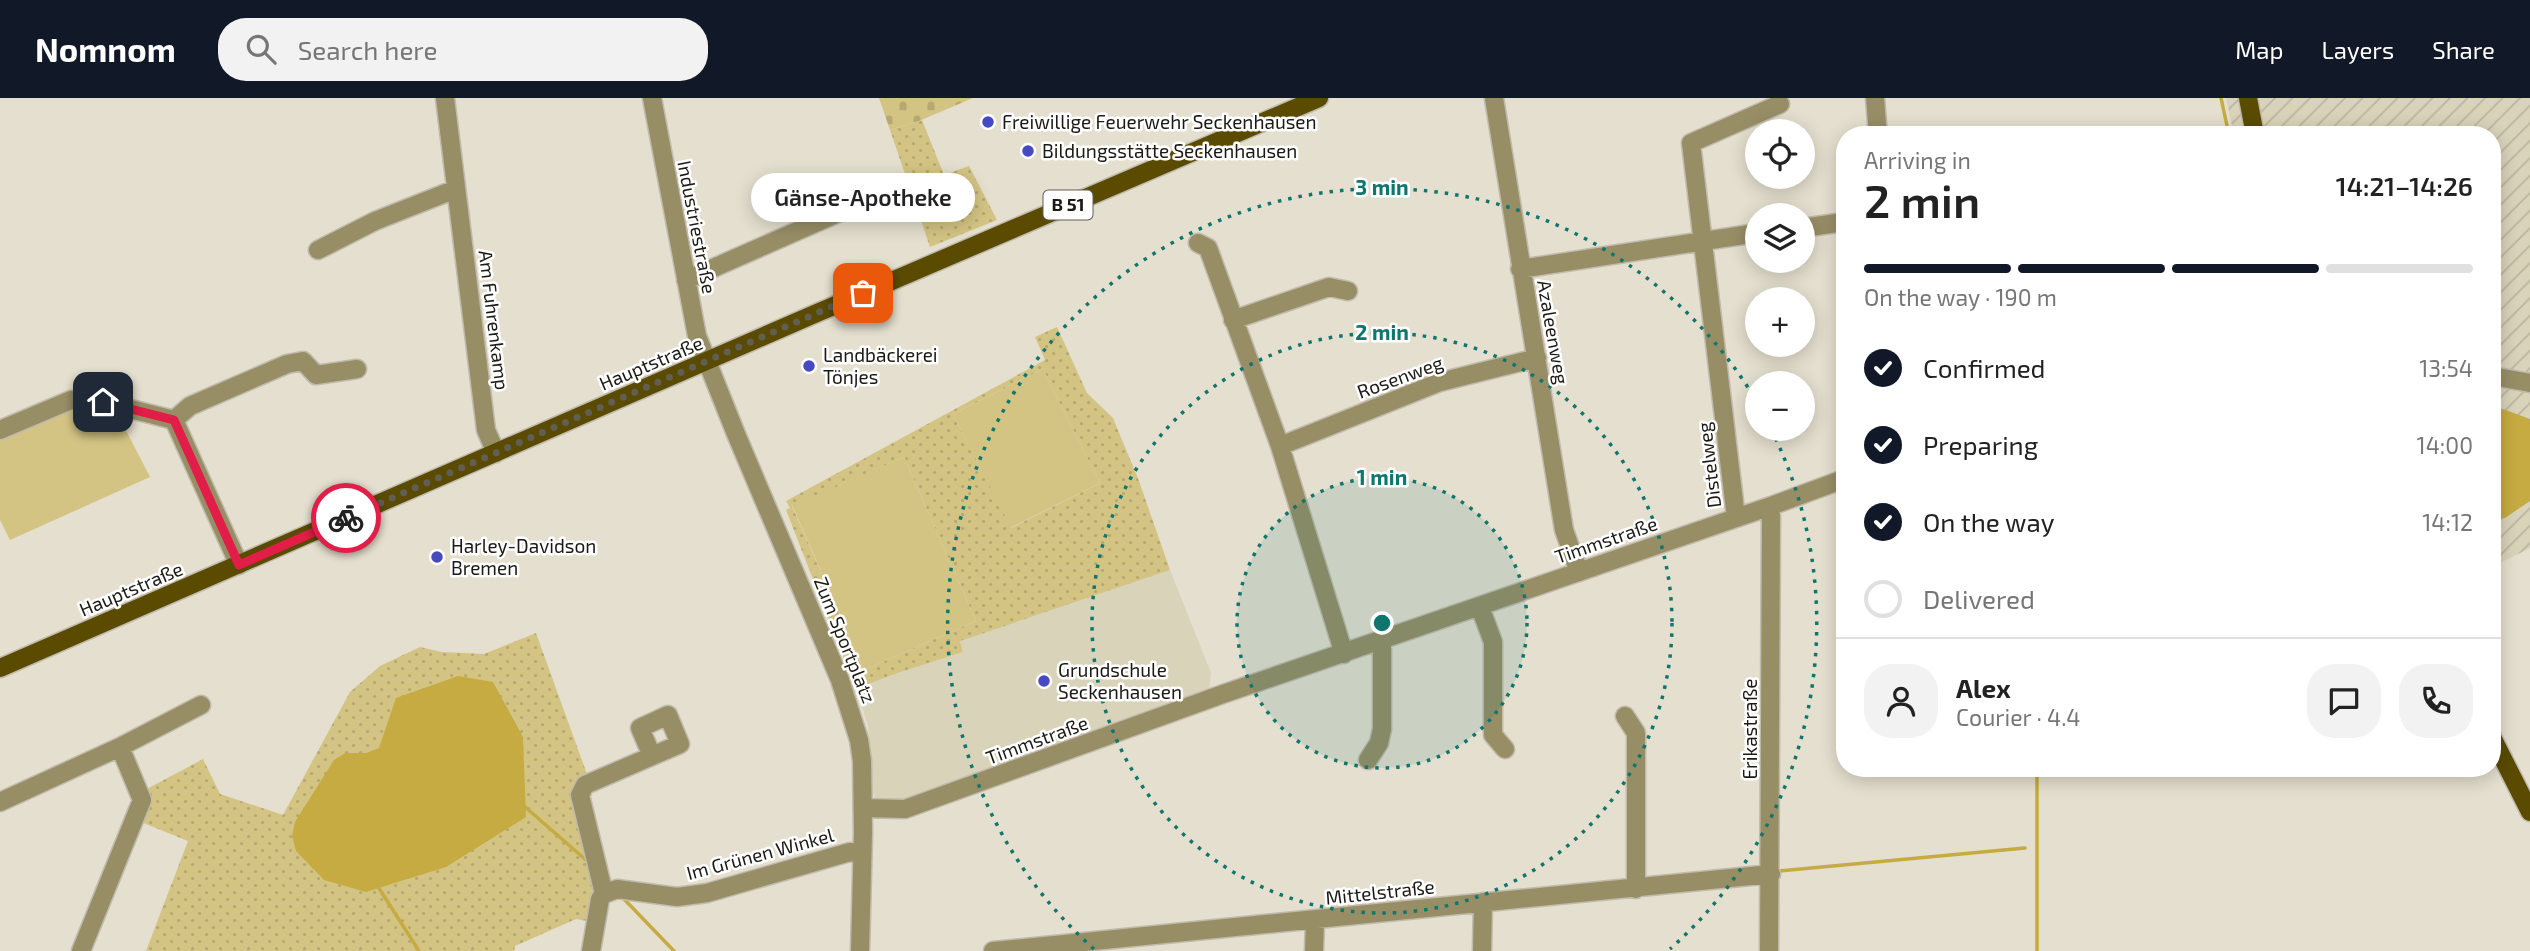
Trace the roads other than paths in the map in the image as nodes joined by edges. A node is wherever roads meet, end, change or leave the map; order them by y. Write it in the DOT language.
graph roads {
  1 [pos="445,98"];
  2 [pos="652,98"];
  3 [pos="1319,98"];
  4 [pos="1494,98"];
  5 [pos="1875,98"];
  6 [pos="2248,98"];
  7 [pos="1299,102"];
  8 [pos="1780,104"];
  9 [pos="1877,126"];
  10 [pos="2253,126"];
  11 [pos="456,189"];
  12 [pos="845,210"];
  13 [pos="1836,223"];
  14 [pos="1815,226"];
  15 [pos="1745,235"];
  16 [pos="1702,240"];
  17 [pos="1198,243"];
  18 [pos="318,250"];
  19 [pos="1520,269"];
  20 [pos="686,280"];
  21 [pos="1348,291"];
  22 [pos="1233,320"];
  23 [pos="1537,358"];
  24 [pos="706,362"];
  25 [pos="357,369"];
  26 [pos="2501,378"];
  27 [pos="2530,383"];
  28 [pos="2501,388"];
  29 [pos="2530,392"];
  30 [pos="174,420"];
  31 [pos="0,430"];
  32 [pos="1280,446"];
  33 [pos="496,453"];
  34 [pos="1836,482"];
  35 [pos="1771,506"];
  36 [pos="1736,518"];
  37 [pos="239,565"];
  38 [pos="1579,572"];
  39 [pos="1480,607"];
  40 [pos="1382,641"];
  41 [pos="1344,654"];
  42 [pos="0,668"];
  43 [pos="201,705"];
  44 [pos="1625,716"];
  45 [pos="120,747"];
  46 [pos="1505,749"];
  47 [pos="2501,755"];
  48 [pos="652,756"];
  49 [pos="1368,760"];
  50 [pos="0,802"];
  51 [pos="863,808"];
  52 [pos="2530,812"];
  53 [pos="862,853"];
  54 [pos="1771,874"];
  55 [pos="1636,889"];
  56 [pos="604,894"];
  57 [pos="1483,902"];
  58 [pos="1315,920"];
  59 [pos="81,951"];
  60 [pos="592,951"];
  61 [pos="860,951"];
  62 [pos="993,951"];
  63 [pos="1314,951"];
  64 [pos="1482,951"];
  65 [pos="1769,951"];
  1 -- 11 [label="street, Am Fuhrenkamp"];
  2 -- 20 [label="street, Industriestraße"];
  3 -- 7 [label="main road, Hauptstraße / B 51"];
  4 -- 19 [label="street, Azaleenweg"];
  5 -- 9 [label="street"];
  6 -- 10 [label="main road"];
  7 -- 24 [label="main road, Hauptstraße / B 51"];
  8 -- 16 [label="street, Distelweg"];
  11 -- 18 [label="street"];
  11 -- 33 [label="street, Am Fuhrenkamp"];
  12 -- 20 [label="street"];
  13 -- 14 [label="street"];
  15 -- 16 [label="street"];
  16 -- 19 [label="street"];
  16 -- 36 [label="street, Distelweg"];
  17 -- 22 [label="street"];
  19 -- 23 [label="street, Azaleenweg"];
  20 -- 24 [label="street, Industriestraße"];
  21 -- 22 [label="street"];
  22 -- 32 [label="street"];
  23 -- 32 [label="street, Rosenweg"];
  23 -- 38 [label="street, Azaleenweg"];
  24 -- 33 [label="main road, Hauptstraße / B 51"];
  24 -- 51 [label="street, Zum Sportplatz"];
  25 -- 30 [label="street"];
  26 -- 27 [label="street"];
  28 -- 29 [label="street"];
  30 -- 31 [label="street"];
  30 -- 37 [label="street"];
  32 -- 41 [label="street"];
  33 -- 37 [label="main road, Hauptstraße / B 51"];
  34 -- 35 [label="street, Timmstraße"];
  35 -- 36 [label="street, Timmstraße"];
  35 -- 54 [label="street, Erikastraße"];
  36 -- 38 [label="street, Timmstraße"];
  37 -- 42 [label="main road, Hauptstraße / B 51"];
  38 -- 39 [label="street, Timmstraße"];
  39 -- 40 [label="street, Timmstraße"];
  39 -- 46 [label="street"];
  40 -- 41 [label="street, Timmstraße"];
  40 -- 49 [label="street"];
  41 -- 51 [label="street, Timmstraße"];
  43 -- 45 [label="street"];
  44 -- 55 [label="street"];
  45 -- 50 [label="street"];
  45 -- 59 [label="street"];
  47 -- 52 [label="main road"];
  48 -- 56 [label="street"];
  51 -- 53 [label="street, Zum Sportplatz"];
  53 -- 56 [label="street, Im Grünen Winkel"];
  53 -- 61 [label="street, Zum Sportplatz"];
  54 -- 55 [label="street, Mittelstraße"];
  54 -- 65 [label="street, Erikastraße"];
  55 -- 57 [label="street, Mittelstraße"];
  56 -- 60 [label="street"];
  57 -- 58 [label="street, Mittelstraße"];
  57 -- 64 [label="street"];
  58 -- 62 [label="street, Mittelstraße"];
  58 -- 63 [label="street"];
}
